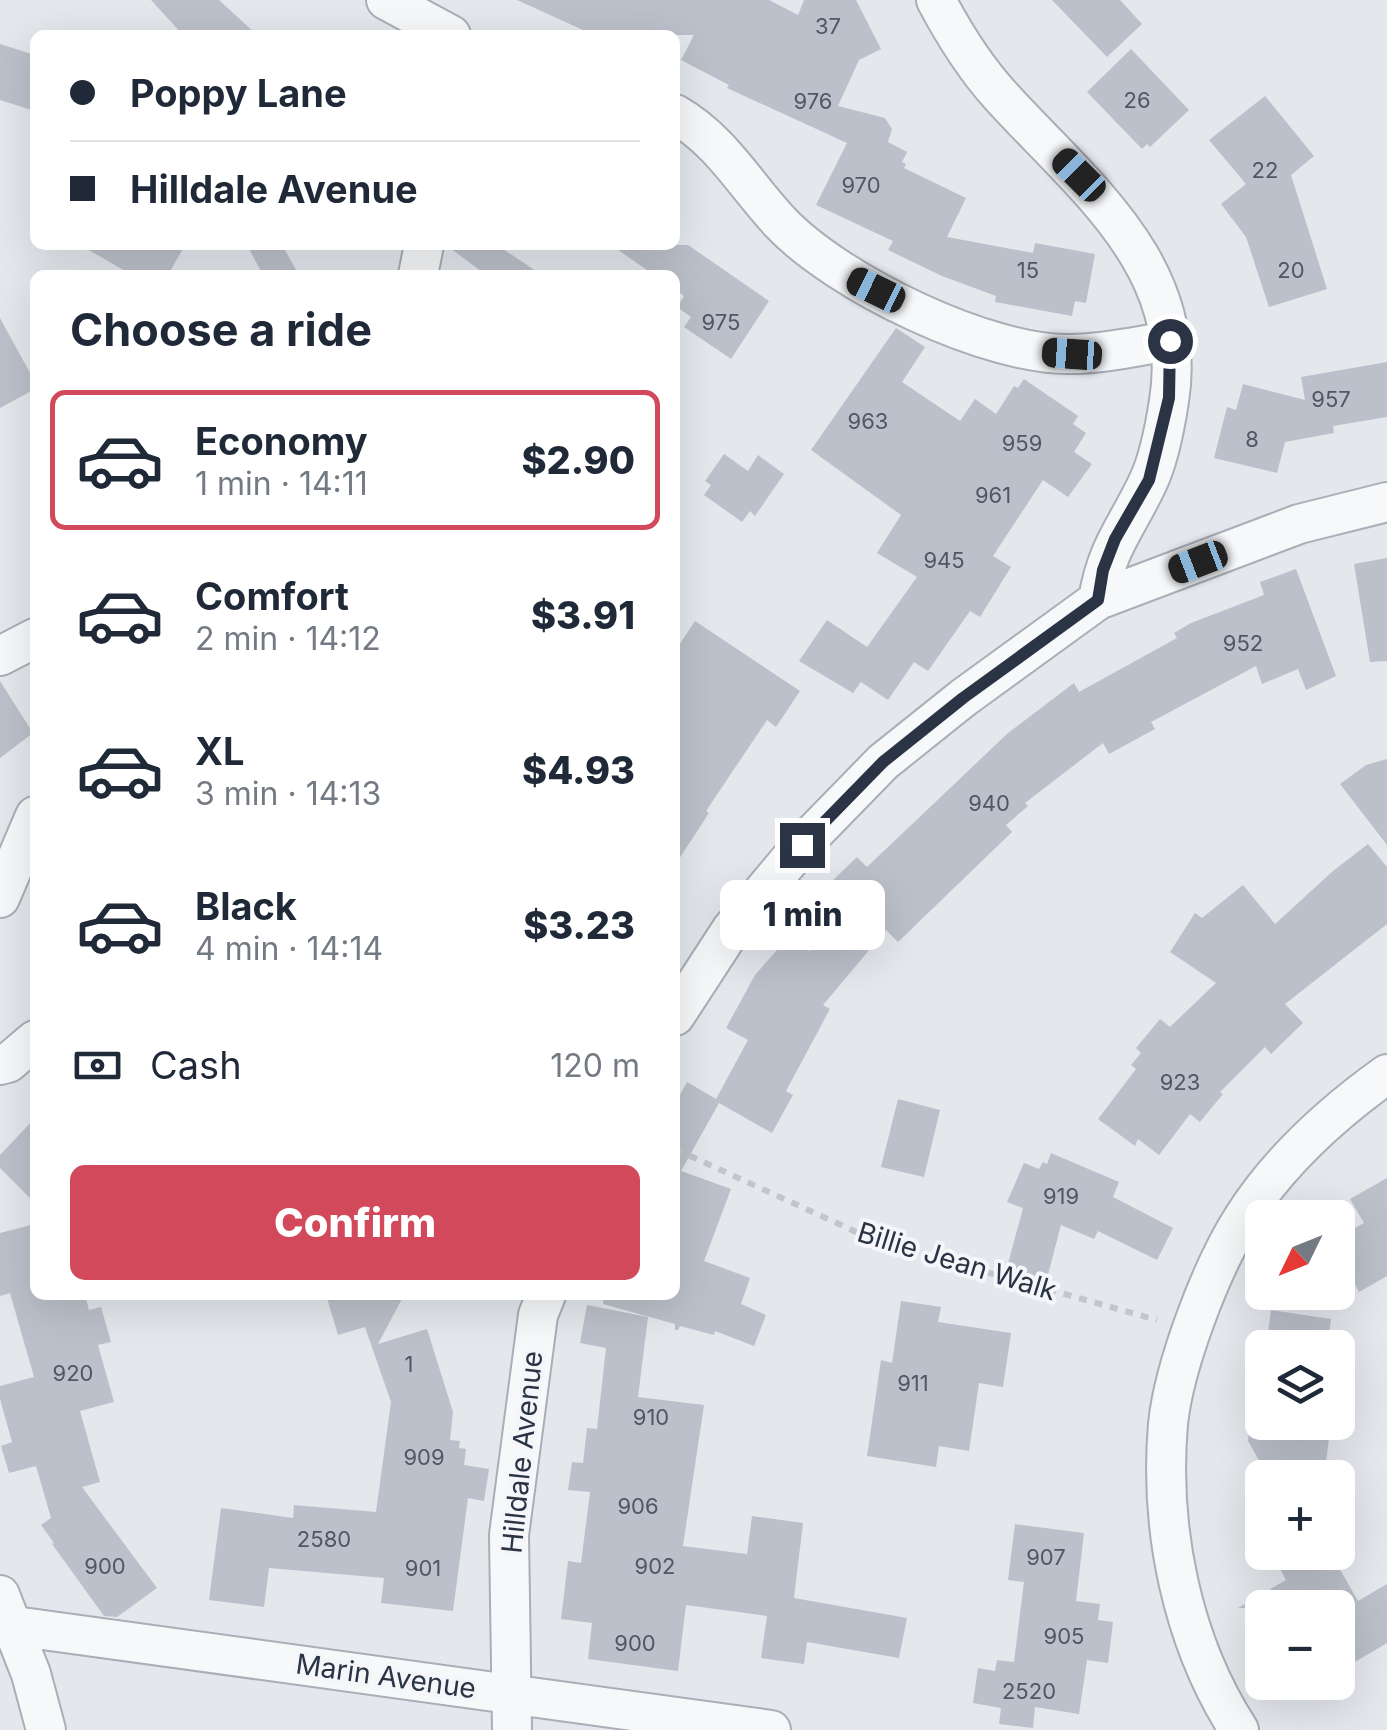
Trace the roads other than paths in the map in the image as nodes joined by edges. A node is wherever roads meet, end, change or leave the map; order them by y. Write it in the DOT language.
graph roads {
  1 [pos="936,0"];
  2 [pos="395,10"];
  3 [pos="440,30"];
  4 [pos="680,117"];
  5 [pos="1170,341"];
  6 [pos="1387,502"];
  7 [pos="1098,600"];
  8 [pos="30,641"];
  9 [pos="0,656"];
  10 [pos="30,828"];
  11 [pos="0,898"];
  12 [pos="680,1008"];
  13 [pos="30,1044"];
  14 [pos="0,1065"];
  15 [pos="1387,1074"];
  16 [pos="532,1302"];
  17 [pos="4,1615"];
  18 [pos="512,1712"];
  19 [pos="46,1730"];
  20 [pos="771,1730"];
  21 [pos="1239,1730"];
  1 -- 5 [label="street"];
  2 -- 3 [label="street"];
  4 -- 5 [label="street"];
  5 -- 7 [label="street"];
  6 -- 7 [label="street"];
  7 -- 12 [label="street"];
  8 -- 9 [label="street"];
  10 -- 11 [label="street"];
  13 -- 14 [label="street"];
  15 -- 21 [label="street"];
  16 -- 18 [label="street, Hilldale Avenue"];
  17 -- 18 [label="street, Marin Avenue"];
  17 -- 19 [label="street"];
  18 -- 20 [label="street, Marin Avenue"];
}
